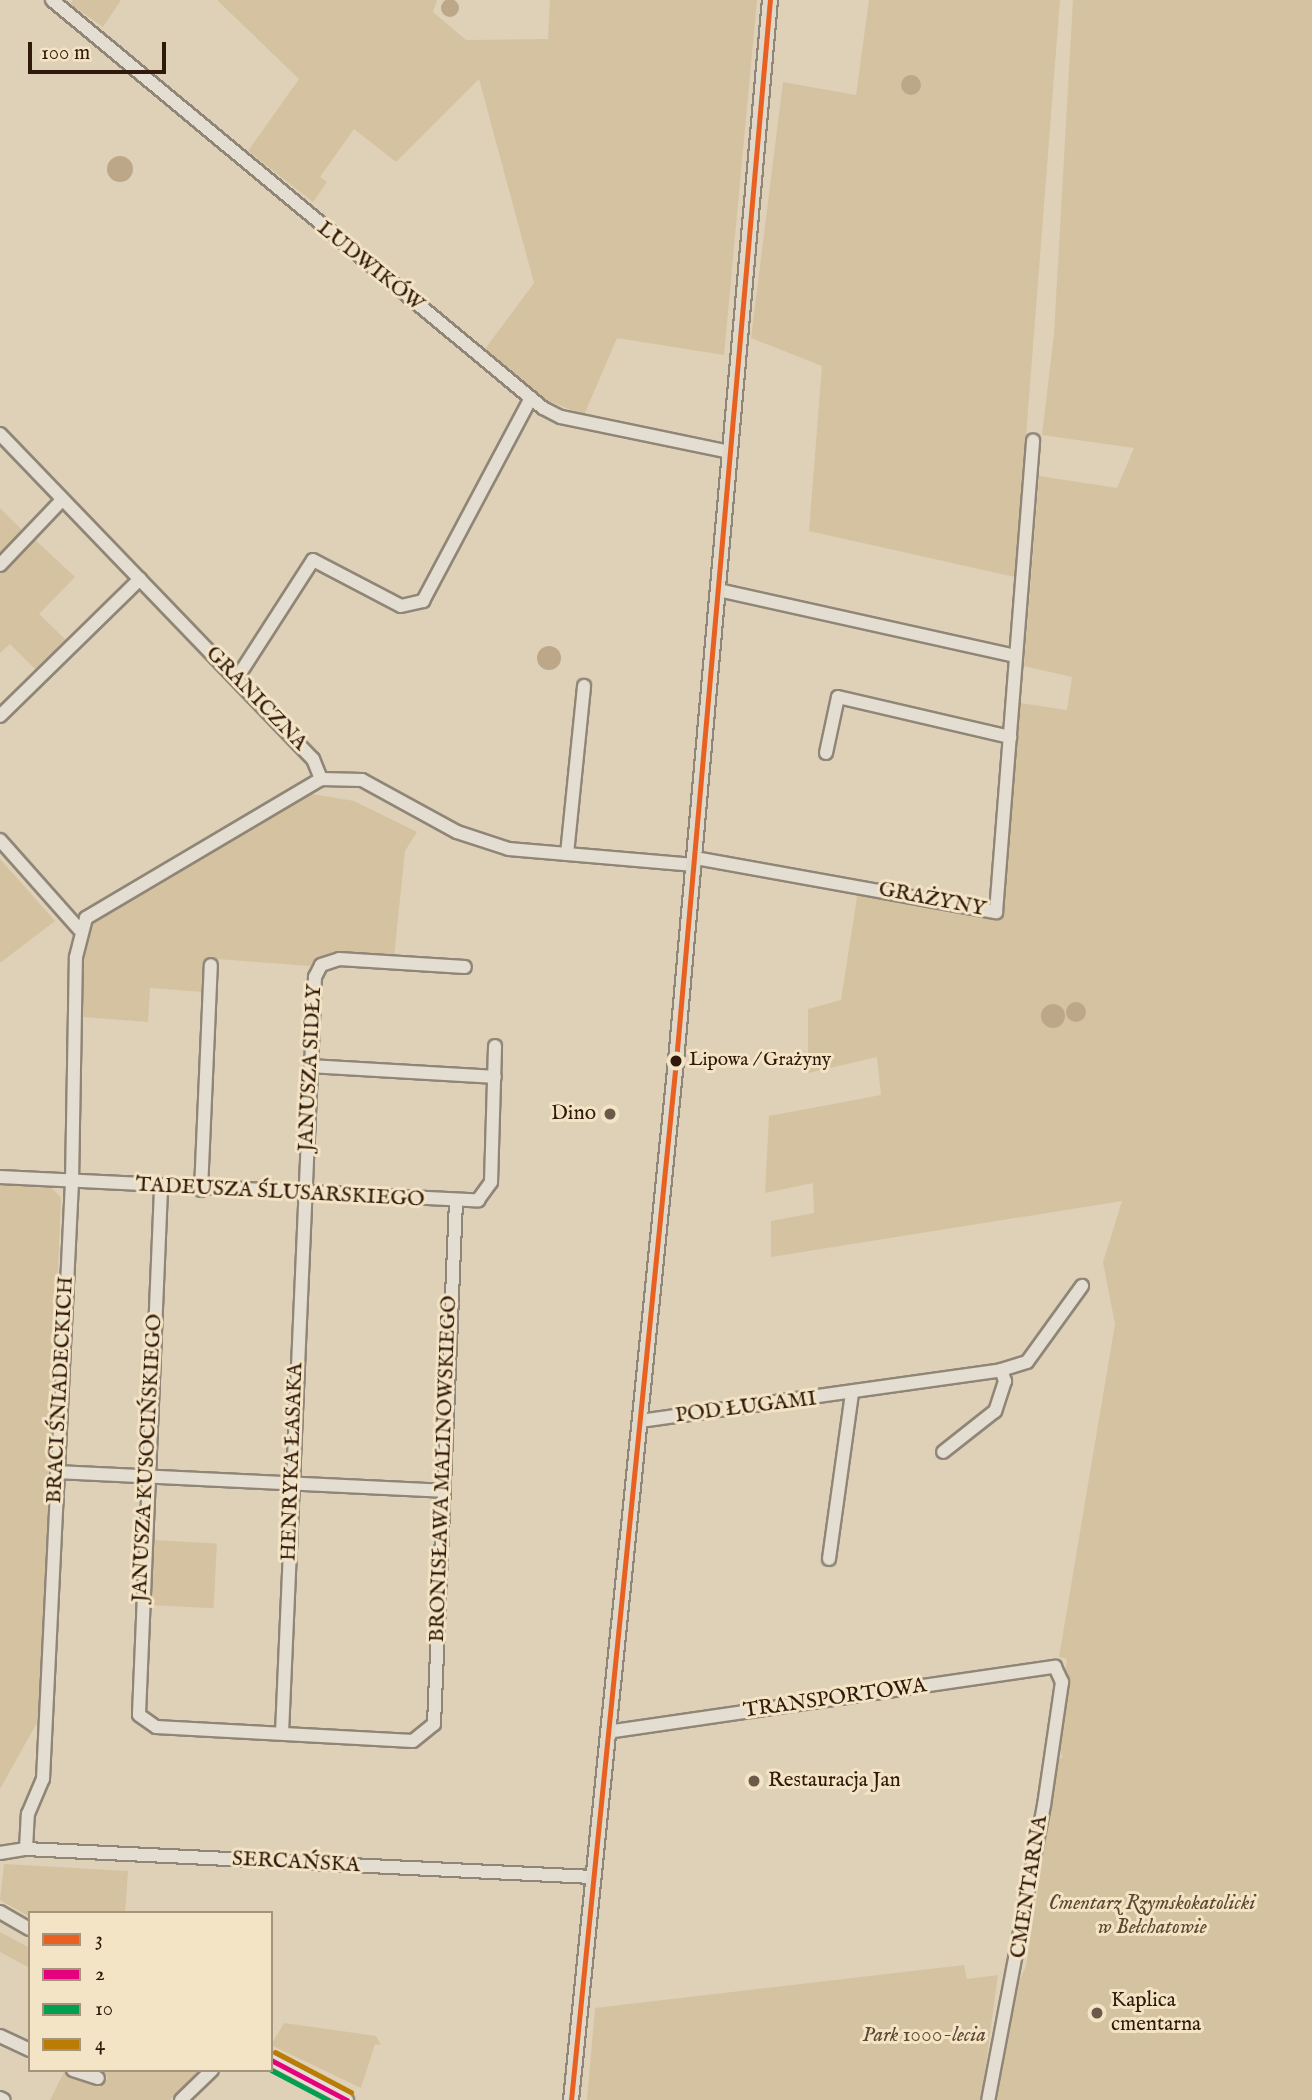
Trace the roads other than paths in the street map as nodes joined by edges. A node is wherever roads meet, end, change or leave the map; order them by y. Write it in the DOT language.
graph roads {
  1 [pos="52,0"];
  2 [pos="770,0"];
  3 [pos="531,398"];
  4 [pos="0,434"];
  5 [pos="1033,440"];
  6 [pos="730,452"];
  7 [pos="62,500"];
  8 [pos="0,565"];
  9 [pos="140,579"];
  10 [pos="718,590"];
  11 [pos="1016,656"];
  12 [pos="237,678"];
  13 [pos="584,686"];
  14 [pos="0,716"];
  15 [pos="1010,737"];
  16 [pos="826,752"];
  17 [pos="321,779"];
  18 [pos="0,840"];
  19 [pos="567,854"];
  20 [pos="694,861"];
  21 [pos="79,929"];
  22 [pos="211,965"];
  23 [pos="465,967"];
  24 [pos="495,1046"];
  25 [pos="311,1066"];
  26 [pos="495,1077"];
  27 [pos="0,1177"];
  28 [pos="72,1182"];
  29 [pos="161,1189"];
  30 [pos="201,1190"];
  31 [pos="304,1192"];
  32 [pos="456,1202"];
  33 [pos="1082,1286"];
  34 [pos="1001,1370"];
  35 [pos="852,1393"];
  36 [pos="640,1420"];
  37 [pos="943,1452"];
  38 [pos="57,1472"];
  39 [pos="146,1478"];
  40 [pos="291,1483"];
  41 [pos="442,1491"];
  42 [pos="829,1559"];
  43 [pos="1060,1672"];
  44 [pos="607,1732"];
  45 [pos="282,1733"];
  46 [pos="26,1849"];
  47 [pos="0,1853"];
  48 [pos="593,1877"];
  49 [pos="0,1912"];
  50 [pos="28,1927"];
  51 [pos="0,2036"];
  52 [pos="28,2049"];
  53 [pos="273,2061"];
  54 [pos="79,2072"];
  55 [pos="210,2072"];
  56 [pos="98,2078"];
  57 [pos="181,2100"];
  58 [pos="347,2100"];
  59 [pos="571,2100"];
  60 [pos="988,2100"];
  1 -- 3 [label="street, LUDWIKÓW"];
  2 -- 6 [label="main road"];
  3 -- 6 [label="street, LUDWIKÓW"];
  3 -- 12 [label="street"];
  4 -- 7 [label="street, GRANICZNA"];
  5 -- 11 [label="street, GRAŻYNY"];
  6 -- 10 [label="main road"];
  7 -- 8 [label="street"];
  7 -- 9 [label="street, GRANICZNA"];
  9 -- 12 [label="street, GRANICZNA"];
  9 -- 14 [label="street"];
  10 -- 11 [label="street"];
  10 -- 20 [label="main road"];
  11 -- 15 [label="street, GRAŻYNY"];
  12 -- 17 [label="street, GRANICZNA"];
  13 -- 19 [label="street"];
  15 -- 16 [label="street"];
  15 -- 20 [label="street, GRAŻYNY"];
  17 -- 19 [label="street"];
  17 -- 21 [label="street"];
  18 -- 21 [label="street"];
  19 -- 20 [label="street"];
  20 -- 36 [label="main road"];
  21 -- 28 [label="street, BRACI ŚNIADECKICH"];
  22 -- 30 [label="street"];
  23 -- 25 [label="street, JANUSZA SIDŁY"];
  24 -- 26 [label="street"];
  25 -- 26 [label="street"];
  25 -- 31 [label="street, JANUSZA SIDŁY"];
  26 -- 32 [label="street, TADEUSZA ŚLUSARSKIEGO"];
  27 -- 28 [label="street, TADEUSZA ŚLUSARSKIEGO"];
  28 -- 29 [label="street, TADEUSZA ŚLUSARSKIEGO"];
  28 -- 38 [label="street, BRACI ŚNIADECKICH"];
  29 -- 30 [label="street, TADEUSZA ŚLUSARSKIEGO"];
  29 -- 39 [label="street, JANUSZA KUSOCIŃSKIEGO"];
  30 -- 31 [label="street, TADEUSZA ŚLUSARSKIEGO"];
  31 -- 32 [label="street, TADEUSZA ŚLUSARSKIEGO"];
  31 -- 40 [label="street, HENRYKA ŁASAKA"];
  32 -- 41 [label="street, BRONISŁAWA MALINOWSKIEGO"];
  33 -- 34 [label="street, POD ŁUGAMI"];
  34 -- 35 [label="street, POD ŁUGAMI"];
  34 -- 37 [label="street"];
  35 -- 36 [label="street, POD ŁUGAMI"];
  35 -- 42 [label="street, POD ŁUGAMI"];
  36 -- 44 [label="main road"];
  38 -- 39 [label="street"];
  38 -- 46 [label="street, BRACI ŚNIADECKICH"];
  39 -- 40 [label="street"];
  39 -- 45 [label="street, JANUSZA KUSOCIŃSKIEGO"];
  40 -- 41 [label="street"];
  40 -- 45 [label="street, HENRYKA ŁASAKA"];
  41 -- 45 [label="street, BRONISŁAWA MALINOWSKIEGO"];
  43 -- 44 [label="street, TRANSPORTOWA"];
  43 -- 60 [label="street, CMENTARNA"];
  44 -- 48 [label="main road"];
  46 -- 47 [label="street, SERCAŃSKA"];
  46 -- 48 [label="street, SERCAŃSKA"];
  48 -- 59 [label="main road"];
  49 -- 50 [label="street"];
  51 -- 52 [label="street"];
  53 -- 58 [label="street"];
  54 -- 56 [label="street"];
  55 -- 57 [label="street"];
}
